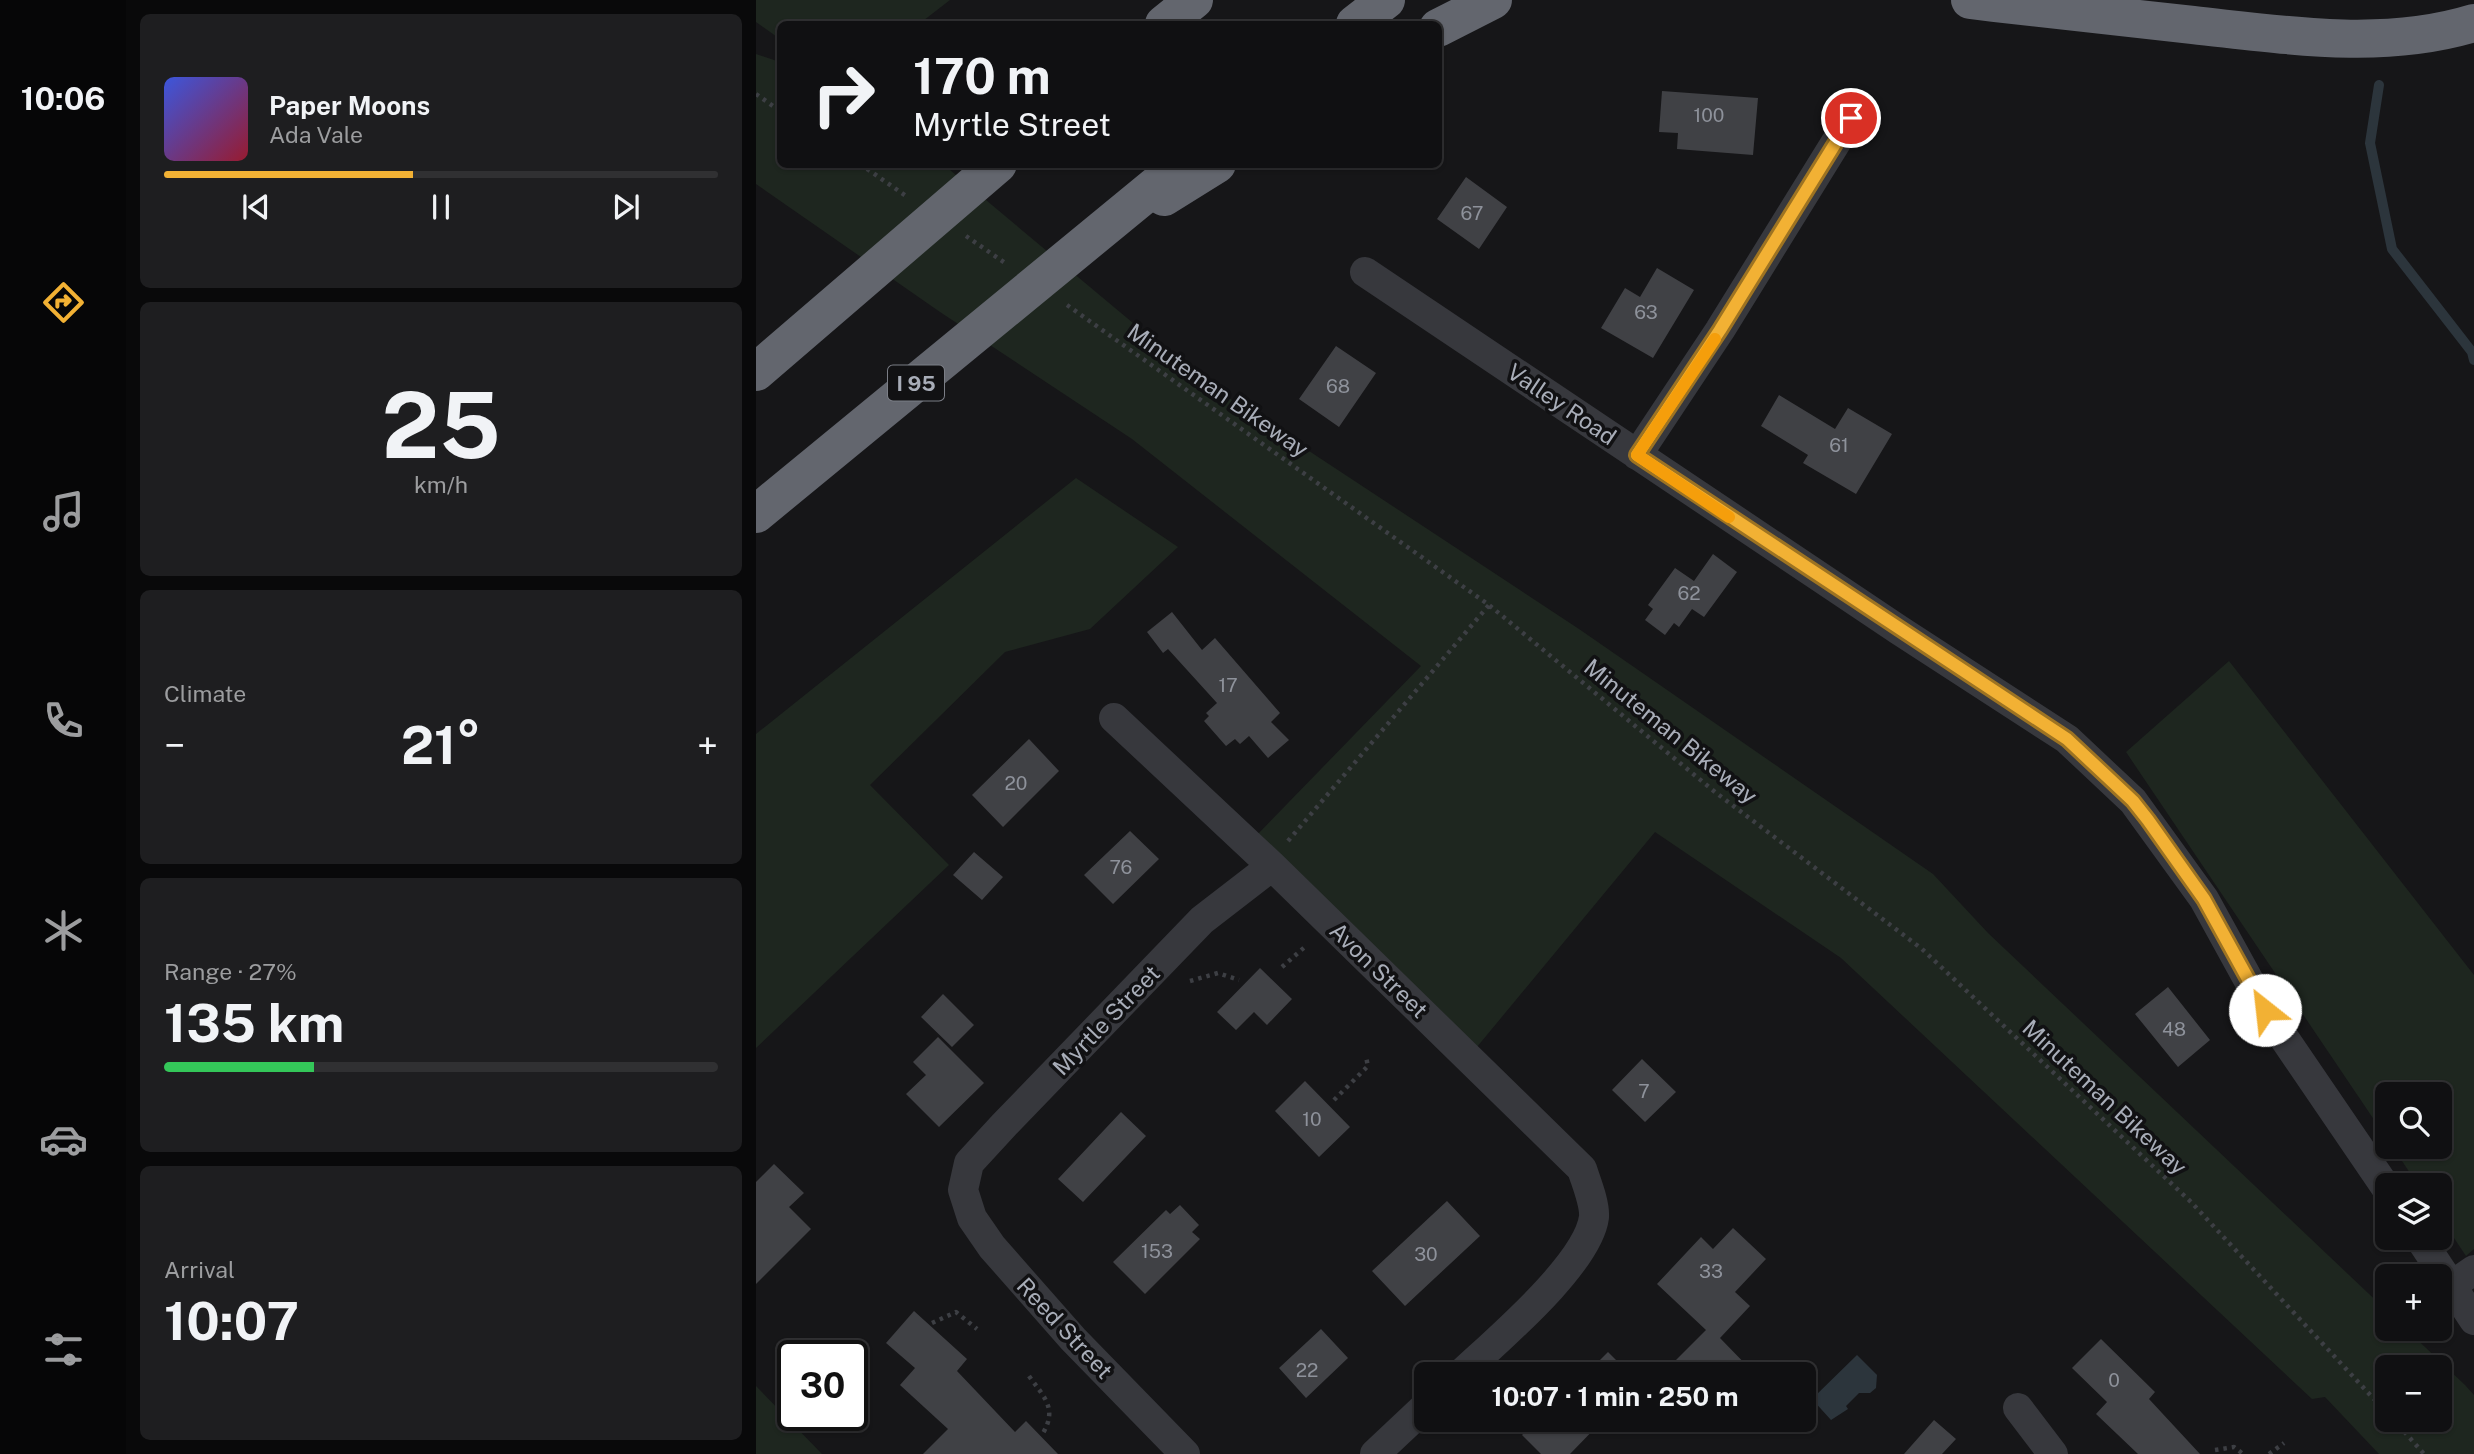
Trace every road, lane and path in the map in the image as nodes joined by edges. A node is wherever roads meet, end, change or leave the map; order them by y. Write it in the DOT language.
graph roads {
  1 [pos="1194,0"];
  2 [pos="1386,0"];
  3 [pos="1493,0"];
  4 [pos="1970,0"];
  5 [pos="1168,21"];
  6 [pos="1359,21"];
  7 [pos="2474,23"];
  8 [pos="1442,26"];
  9 [pos="756,94"];
  10 [pos="777,109"];
  11 [pos="1851,118"];
  12 [pos="866,168"];
  13 [pos="993,168"];
  14 [pos="1177,168"];
  15 [pos="1211,168"];
  16 [pos="914,201"];
  17 [pos="959,232"];
  18 [pos="1076,251"];
  19 [pos="1015,270"];
  20 [pos="1364,272"];
  21 [pos="1060,301"];
  22 [pos="756,372"];
  23 [pos="1637,455"];
  24 [pos="756,514"];
  25 [pos="1489,605"];
  26 [pos="1114,718"];
  27 [pos="1272,866"];
  28 [pos="1239,980"];
  29 [pos="1181,986"];
  30 [pos="1366,1057"];
  31 [pos="1334,1100"];
  32 [pos="2376,1173"];
  33 [pos="963,1191"];
  34 [pos="2433,1250"];
  35 [pos="2463,1278"];
  36 [pos="2474,1320"];
  37 [pos="932,1323"];
  38 [pos="977,1329"];
  39 [pos="1474,1362"];
  40 [pos="1029,1376"];
  41 [pos="2375,1400"];
  42 [pos="2018,1408"];
  43 [pos="1414,1417"];
  44 [pos="2405,1432"];
  45 [pos="1043,1433"];
  46 [pos="2284,1443"];
  47 [pos="2215,1450"];
  48 [pos="1185,1454"];
  49 [pos="1375,1454"];
  50 [pos="2053,1454"];
  51 [pos="2243,1454"];
  52 [pos="2269,1454"];
  53 [pos="2424,1454"];
  1 -- 5 [label="highway"];
  2 -- 6 [label="highway"];
  3 -- 8 [label="highway"];
  4 -- 7 [label="highway"];
  9 -- 10 [label="path"];
  11 -- 23 [label="street"];
  12 -- 16 [label="path"];
  13 -- 22 [label="highway"];
  14 -- 18 [label="highway, I 95"];
  15 -- 18 [label="highway"];
  17 -- 19 [label="path"];
  18 -- 24 [label="highway, I 95"];
  20 -- 23 [label="street, Valley Road"];
  21 -- 25 [label="path, Minuteman Bikeway"];
  23 -- 32 [label="street, Valley Road"];
  25 -- 27 [label="path"];
  25 -- 41 [label="path, Minuteman Bikeway"];
  26 -- 27 [label="street, Avon Street"];
  27 -- 33 [label="street, Myrtle Street"];
  27 -- 39 [label="street, Avon Street"];
  28 -- 29 [label="path"];
  30 -- 31 [label="path"];
  33 -- 48 [label="street, Reed Street"];
  34 -- 35 [label="street"];
  35 -- 36 [label="street"];
  37 -- 38 [label="path"];
  40 -- 45 [label="path"];
  42 -- 50 [label="street"];
  43 -- 49 [label="street"];
  44 -- 53 [label="path"];
  46 -- 52 [label="path"];
  47 -- 51 [label="path"];
}
